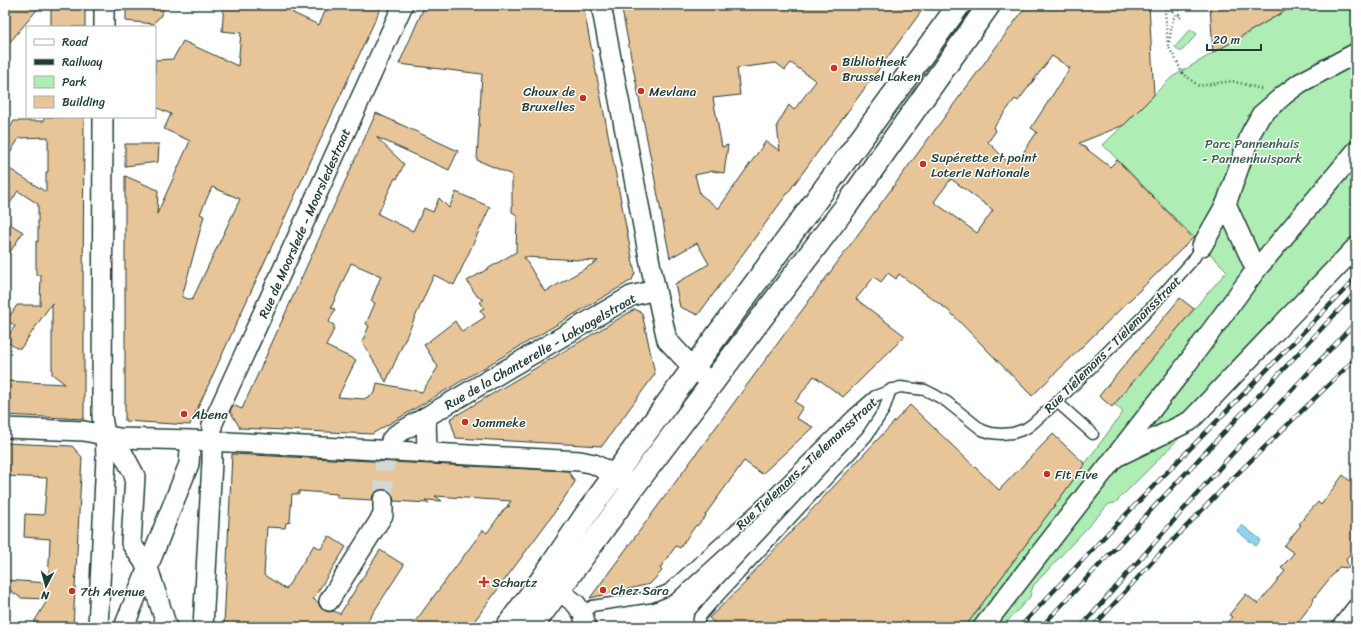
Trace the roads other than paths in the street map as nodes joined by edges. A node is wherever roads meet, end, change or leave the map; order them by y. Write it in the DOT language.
graph roads {
  1 [pos="104,5"];
  2 [pos="403,5"];
  3 [pos="601,5"];
  4 [pos="959,5"];
  5 [pos="989,5"];
  6 [pos="104,26"];
  7 [pos="1356,53"];
  8 [pos="103,118"];
  9 [pos="1356,151"];
  10 [pos="1226,204"];
  11 [pos="1202,246"];
  12 [pos="1356,247"];
  13 [pos="1256,270"];
  14 [pos="655,290"];
  15 [pos="694,369"];
  16 [pos="712,382"];
  17 [pos="891,389"];
  18 [pos="1057,402"];
  19 [pos="426,417"];
  20 [pos="5,428"];
  21 [pos="1093,434"];
  22 [pos="112,440"];
  23 [pos="212,442"];
  24 [pos="427,453"];
  25 [pos="387,455"];
  26 [pos="195,458"];
  27 [pos="1112,459"];
  28 [pos="616,475"];
  29 [pos="635,485"];
  30 [pos="384,500"];
  31 [pos="148,568"];
  32 [pos="551,584"];
  33 [pos="329,601"];
  34 [pos="1356,609"];
  35 [pos="584,620"];
  36 [pos="98,627"];
  37 [pos="124,627"];
  38 [pos="167,627"];
  39 [pos="203,627"];
  40 [pos="507,627"];
  41 [pos="532,627"];
  42 [pos="698,627"];
  43 [pos="983,627"];
  44 [pos="1342,627"];
  1 -- 6 [label="street"];
  2 -- 23 [label="street, Rue de Moorslede - Moorsledestraat"];
  3 -- 14 [label="street"];
  4 -- 15 [label="main road"];
  5 -- 16 [label="main road"];
  7 -- 10 [label="street"];
  8 -- 22 [label="street"];
  9 -- 13 [label="street"];
  10 -- 11 [label="street"];
  10 -- 13 [label="street"];
  11 -- 18 [label="lane, Rue Tielemans - Tielemansstraat"];
  12 -- 27 [label="street"];
  13 -- 27 [label="street"];
  14 -- 15 [label="street"];
  14 -- 19 [label="street, Rue de la Chanterelle - Lokvogelstraat"];
  15 -- 16 [label="street"];
  15 -- 28 [label="main road"];
  16 -- 29 [label="main road"];
  17 -- 18 [label="lane, Rue Tielemans - Tielemansstraat"];
  17 -- 35 [label="lane, Rue Tielemans - Tielemansstraat"];
  17 -- 42 [label="lane"];
  18 -- 21 [label="lane"];
  19 -- 24 [label="street"];
  19 -- 25 [label="street, Rue de la Chanterelle - Lokvogelstraat"];
  20 -- 22 [label="street"];
  22 -- 23 [label="street"];
  22 -- 31 [label="street"];
  22 -- 36 [label="street"];
  23 -- 25 [label="street"];
  23 -- 39 [label="street, Rue de Moorslede - Moorsledestraat"];
  24 -- 25 [label="street"];
  24 -- 28 [label="street"];
  26 -- 31 [label="street"];
  27 -- 43 [label="street"];
  28 -- 29 [label="street"];
  28 -- 32 [label="main road"];
  29 -- 32 [label="main road"];
  30 -- 33 [label="street"];
  31 -- 37 [label="street"];
  31 -- 38 [label="street"];
  32 -- 35 [label="street, Rue Tielemans - Tielemansstraat"];
  32 -- 40 [label="main road"];
  32 -- 41 [label="main road"];
  34 -- 44 [label="street"];
}
